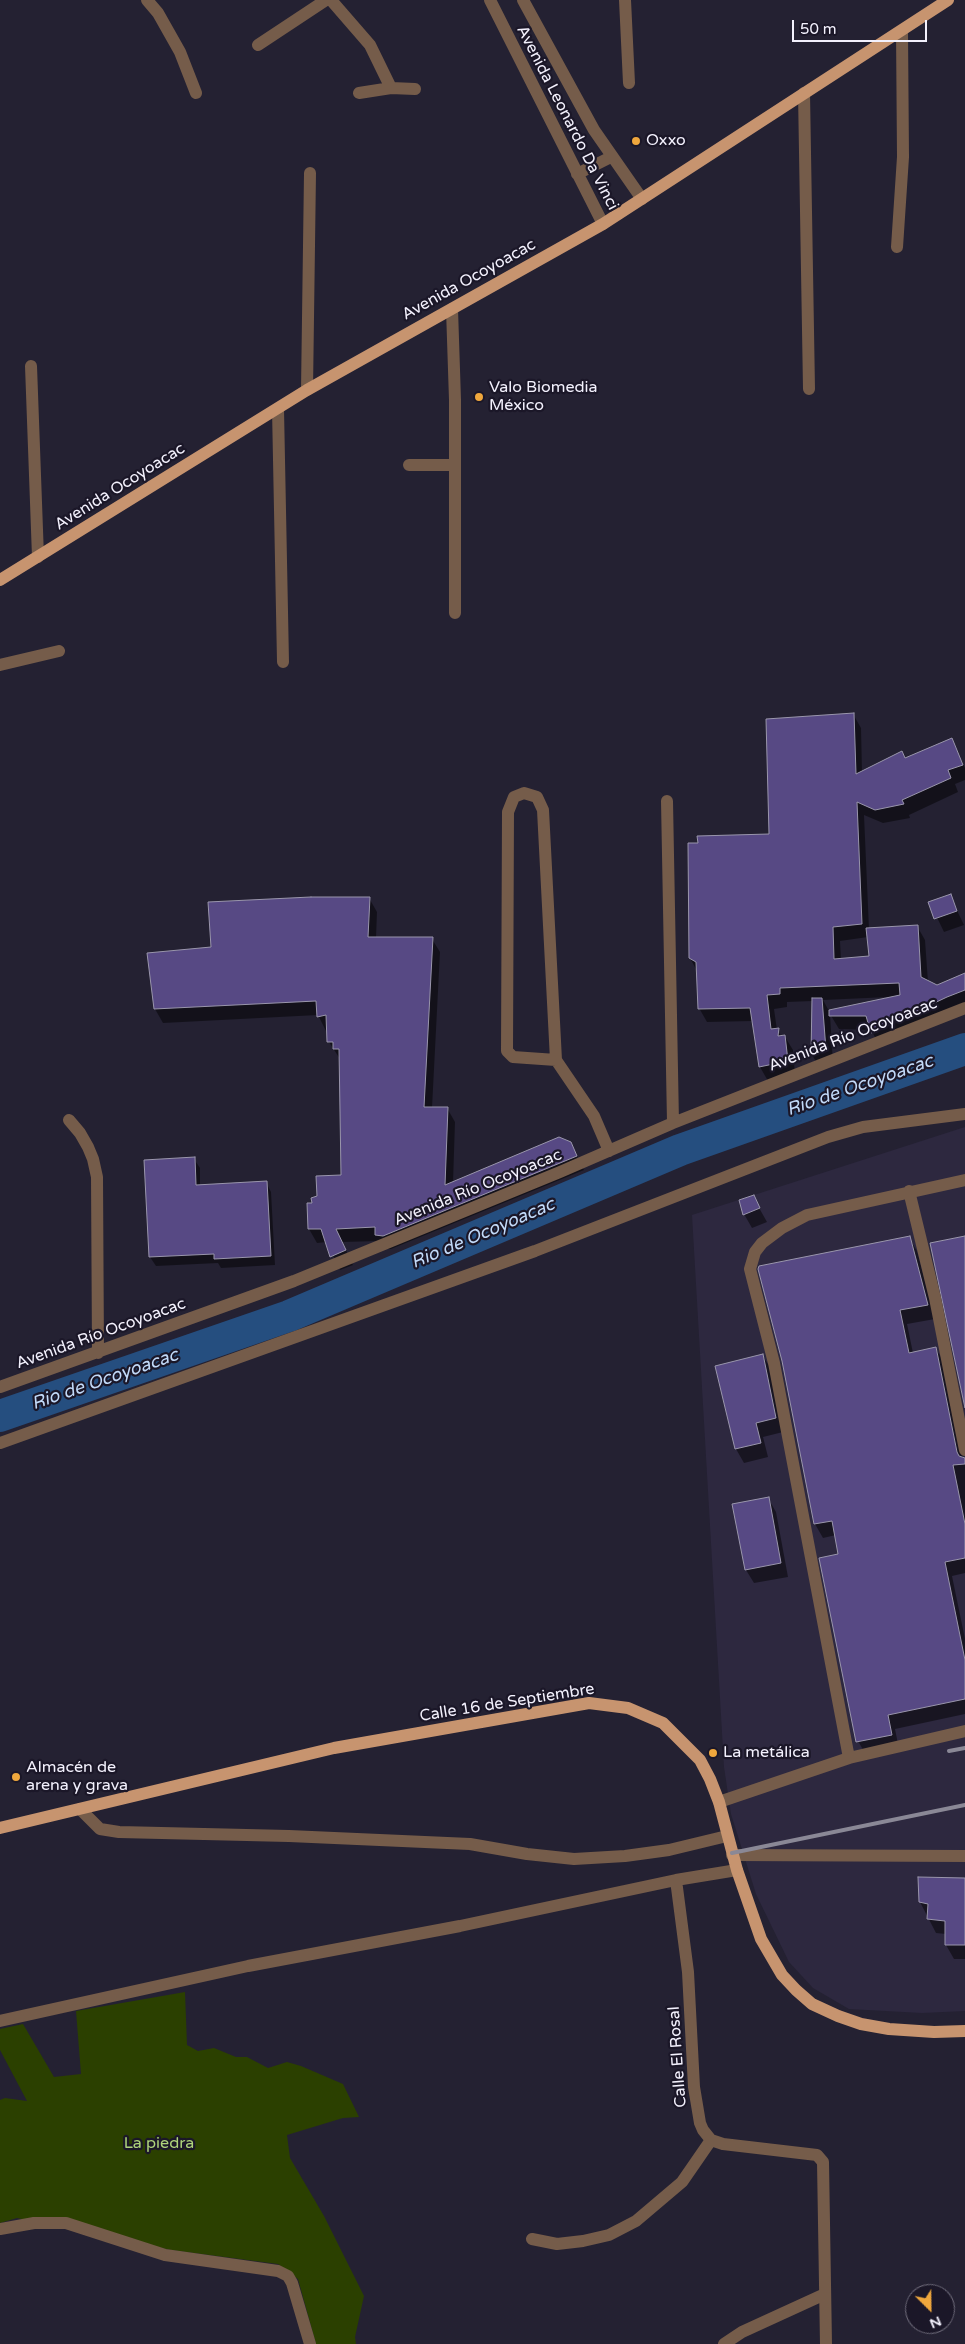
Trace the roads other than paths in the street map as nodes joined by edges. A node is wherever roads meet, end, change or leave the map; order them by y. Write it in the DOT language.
graph roads {
  1 [pos="147,0"];
  2 [pos="326,0"];
  3 [pos="331,0"];
  4 [pos="490,0"];
  5 [pos="523,0"];
  6 [pos="625,0"];
  7 [pos="948,0"];
  8 [pos="902,31"];
  9 [pos="258,45"];
  10 [pos="629,83"];
  11 [pos="391,88"];
  12 [pos="415,89"];
  13 [pos="196,93"];
  14 [pos="358,93"];
  15 [pos="804,93"];
  16 [pos="611,157"];
  17 [pos="310,173"];
  18 [pos="577,174"];
  19 [pos="642,199"];
  20 [pos="603,224"];
  21 [pos="897,247"];
  22 [pos="452,309"];
  23 [pos="31,366"];
  24 [pos="809,389"];
  25 [pos="307,390"];
  26 [pos="278,408"];
  27 [pos="409,465"];
  28 [pos="455,465"];
  29 [pos="38,557"];
  30 [pos="0,580"];
  31 [pos="455,613"];
  32 [pos="59,651"];
  33 [pos="283,662"];
  34 [pos="0,665"];
  35 [pos="668,801"];
  36 [pos="965,1008"];
  37 [pos="556,1060"];
  38 [pos="965,1114"];
  39 [pos="69,1120"];
  40 [pos="673,1123"];
  41 [pos="609,1151"];
  42 [pos="965,1180"];
  43 [pos="909,1191"];
  44 [pos="98,1353"];
  45 [pos="0,1387"];
  46 [pos="0,1443"];
  47 [pos="965,1450"];
  48 [pos="965,1731"];
  49 [pos="849,1758"];
  50 [pos="719,1802"];
  51 [pos="80,1809"];
  52 [pos="0,1828"];
  53 [pos="727,1836"];
  54 [pos="732,1855"];
  55 [pos="965,1856"];
  56 [pos="737,1870"];
  57 [pos="676,1880"];
  58 [pos="0,2021"];
  59 [pos="965,2031"];
  60 [pos="711,2140"];
  61 [pos="0,2229"];
  62 [pos="532,2239"];
  63 [pos="824,2294"];
  64 [pos="310,2344"];
  65 [pos="724,2344"];
  66 [pos="826,2344"];
  1 -- 13 [label="street"];
  2 -- 9 [label="street"];
  3 -- 11 [label="street"];
  4 -- 18 [label="street, Avenida Leonardo Da Vinci"];
  5 -- 16 [label="street, Avenida Leonardo Da Vinci"];
  6 -- 10 [label="street"];
  7 -- 8 [label="main road, Avenida Ocoyoacac"];
  8 -- 15 [label="main road, Avenida Ocoyoacac"];
  8 -- 21 [label="street"];
  11 -- 12 [label="street"];
  11 -- 14 [label="street"];
  15 -- 19 [label="main road, Avenida Ocoyoacac"];
  15 -- 24 [label="street"];
  16 -- 18 [label="street"];
  16 -- 19 [label="street, Avenida Leonardo Da Vinci"];
  17 -- 25 [label="street"];
  18 -- 20 [label="street, Avenida Leonardo Da Vinci"];
  19 -- 20 [label="main road, Avenida Ocoyoacac"];
  20 -- 22 [label="main road, Avenida Ocoyoacac"];
  22 -- 25 [label="main road, Avenida Ocoyoacac"];
  22 -- 28 [label="street"];
  23 -- 29 [label="street"];
  25 -- 26 [label="main road, Avenida Ocoyoacac"];
  26 -- 29 [label="main road, Avenida Ocoyoacac"];
  26 -- 33 [label="street"];
  27 -- 28 [label="street"];
  28 -- 31 [label="street"];
  29 -- 30 [label="main road, Avenida Ocoyoacac"];
  32 -- 34 [label="street"];
  35 -- 40 [label="street"];
  36 -- 40 [label="street, Avenida Río Ocoyoacac"];
  37 -- 37 [label="street"];
  37 -- 41 [label="street"];
  38 -- 46 [label="street"];
  39 -- 44 [label="street"];
  40 -- 41 [label="street, Avenida Río Ocoyoacac"];
  41 -- 44 [label="street, Avenida Río Ocoyoacac"];
  42 -- 43 [label="street"];
  43 -- 47 [label="street"];
  43 -- 49 [label="street"];
  44 -- 45 [label="street, Avenida Río Ocoyoacac"];
  48 -- 49 [label="street"];
  49 -- 50 [label="street"];
  50 -- 51 [label="main road, Calle 16 de Septiembre"];
  50 -- 53 [label="main road, Calle 16 de Septiembre"];
  51 -- 52 [label="main road, Calle 16 de Septiembre"];
  51 -- 53 [label="street"];
  53 -- 54 [label="main road, Calle 16 de Septiembre"];
  54 -- 55 [label="street"];
  54 -- 56 [label="main road, Calle 16 de Septiembre"];
  56 -- 57 [label="street"];
  56 -- 59 [label="main road, Calle 16 de Septiembre"];
  57 -- 58 [label="street"];
  57 -- 60 [label="street, Calle El Rosal"];
  60 -- 62 [label="street"];
  60 -- 63 [label="street"];
  61 -- 64 [label="street"];
  63 -- 65 [label="street"];
  63 -- 66 [label="street"];
}
